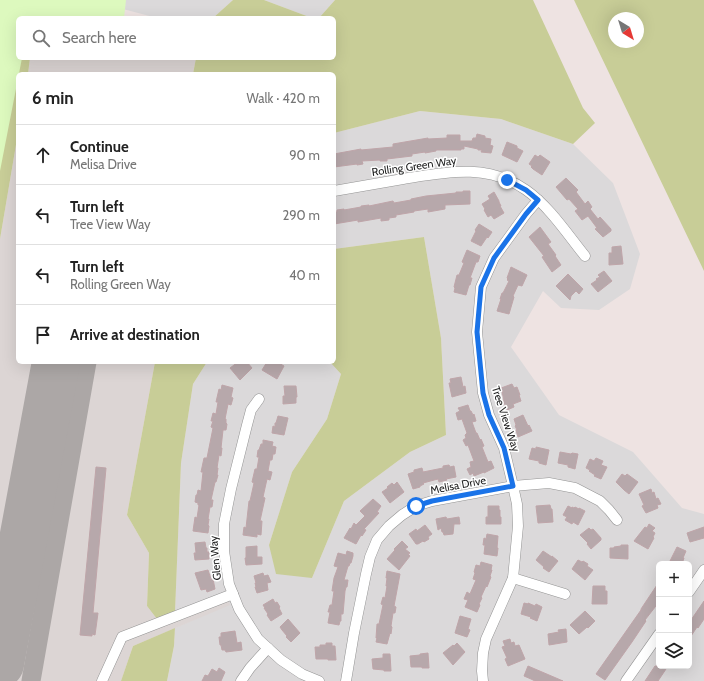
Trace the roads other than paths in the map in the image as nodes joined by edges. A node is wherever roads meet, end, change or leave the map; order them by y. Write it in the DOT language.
graph roads {
  1 [pos="336,191"];
  2 [pos="538,200"];
  3 [pos="584,256"];
  4 [pos="259,399"];
  5 [pos="513,486"];
  6 [pos="616,520"];
  7 [pos="704,570"];
  8 [pos="513,578"];
  9 [pos="692,588"];
  10 [pos="233,594"];
  11 [pos="565,594"];
  12 [pos="656,638"];
  13 [pos="268,648"];
  14 [pos="102,681"];
  15 [pos="241,681"];
  16 [pos="319,681"];
  17 [pos="346,681"];
  18 [pos="483,681"];
  19 [pos="626,681"];
  1 -- 2 [label="street, Rolling Green Way"];
  2 -- 3 [label="street, Rolling Green Way"];
  2 -- 5 [label="street, Tree View Way"];
  4 -- 10 [label="street, Glen Way"];
  5 -- 6 [label="street, Melisa Drive"];
  5 -- 8 [label="street, Tree View Way"];
  5 -- 17 [label="street, Melisa Drive"];
  7 -- 9 [label="street"];
  8 -- 11 [label="street"];
  8 -- 18 [label="street, Tree View Way"];
  10 -- 13 [label="street, Glen Way"];
  10 -- 14 [label="street"];
  12 -- 19 [label="street"];
  13 -- 15 [label="street"];
  13 -- 16 [label="street, Glen Way"];
}
